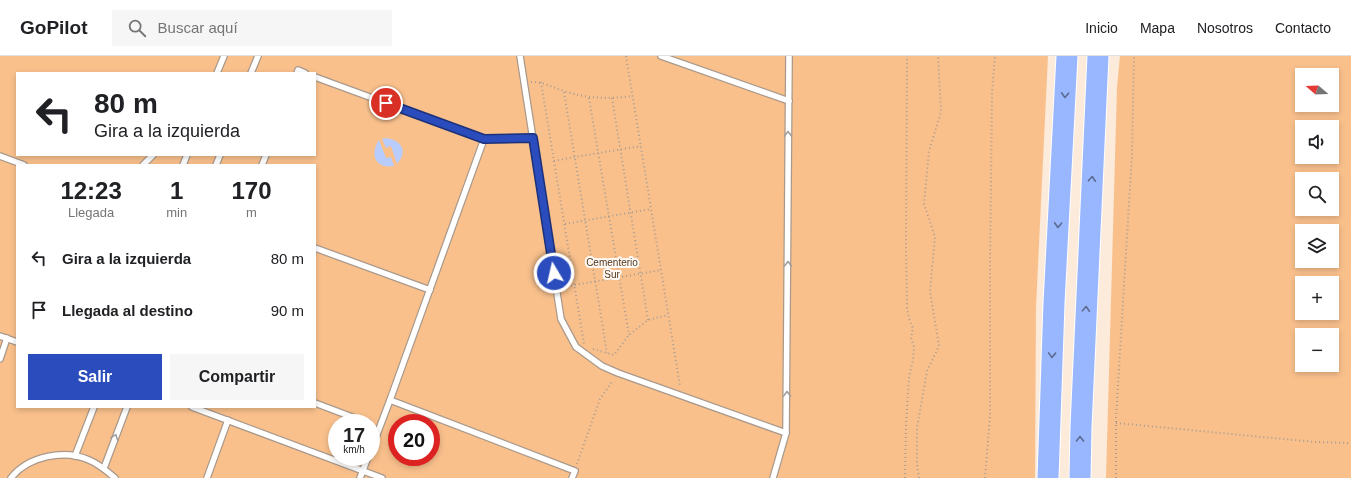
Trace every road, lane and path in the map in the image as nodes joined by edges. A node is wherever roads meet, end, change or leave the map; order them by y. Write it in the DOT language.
graph roads {
  1 [pos="224,56"];
  2 [pos="258,56"];
  3 [pos="520,56"];
  4 [pos="626,56"];
  5 [pos="661,56"];
  6 [pos="789,56"];
  7 [pos="907,56"];
  8 [pos="938,56"];
  9 [pos="994,56"];
  10 [pos="1066,56"];
  11 [pos="1098,56"];
  12 [pos="1134,56"];
  13 [pos="217,72"];
  14 [pos="251,72"];
  15 [pos="316,77"];
  16 [pos="524,81"];
  17 [pos="541,82"];
  18 [pos="564,92"];
  19 [pos="633,96"];
  20 [pos="589,98"];
  21 [pos="612,98"];
  22 [pos="789,101"];
  23 [pos="533,138"];
  24 [pos="484,139"];
  25 [pos="641,146"];
  26 [pos="621,149"];
  27 [pos="598,154"];
  28 [pos="0,156"];
  29 [pos="152,156"];
  30 [pos="575,157"];
  31 [pos="554,161"];
  32 [pos="21,164"];
  33 [pos="144,164"];
  34 [pos="651,209"];
  35 [pos="631,212"];
  36 [pos="609,216"];
  37 [pos="585,220"];
  38 [pos="565,224"];
  39 [pos="316,248"];
  40 [pos="661,270"];
  41 [pos="641,273"];
  42 [pos="619,277"];
  43 [pos="595,281"];
  44 [pos="575,285"];
  45 [pos="556,288"];
  46 [pos="430,290"];
  47 [pos="668,315"];
  48 [pos="648,320"];
  49 [pos="629,335"];
  50 [pos="0,336"];
  51 [pos="8,338"];
  52 [pos="16,342"];
  53 [pos="585,346"];
  54 [pos="607,353"];
  55 [pos="586,355"];
  56 [pos="0,359"];
  57 [pos="618,372"];
  58 [pos="681,395"];
  59 [pos="390,400"];
  60 [pos="316,403"];
  61 [pos="94,408"];
  62 [pos="127,408"];
  63 [pos="195,408"];
  64 [pos="344,414"];
  65 [pos="228,420"];
  66 [pos="1116,423"];
  67 [pos="380,428"];
  68 [pos="786,433"];
  69 [pos="1351,443"];
  70 [pos="75,456"];
  71 [pos="365,466"];
  72 [pos="104,468"];
  73 [pos="363,471"];
  74 [pos="575,471"];
  75 [pos="11,478"];
  76 [pos="115,478"];
  77 [pos="207,478"];
  78 [pos="360,478"];
  79 [pos="382,478"];
  80 [pos="572,478"];
  81 [pos="773,478"];
  82 [pos="906,478"];
  83 [pos="919,478"];
  84 [pos="985,478"];
  85 [pos="1048,478"];
  86 [pos="1080,478"];
  87 [pos="1116,478"];
  1 -- 13 [label="lane"];
  2 -- 14 [label="lane"];
  3 -- 16 [label="lane"];
  4 -- 19 [label="path"];
  5 -- 22 [label="lane"];
  6 -- 22 [label="lane"];
  7 -- 82 [label="path"];
  8 -- 83 [label="path"];
  9 -- 84 [label="path"];
  10 -- 85 [label="highway, one-way"];
  86 -- 11 [label="highway, one-way"];
  12 -- 66 [label="path"];
  15 -- 24 [label="lane"];
  16 -- 17 [label="path"];
  16 -- 23 [label="lane"];
  17 -- 18 [label="path"];
  17 -- 31 [label="path"];
  18 -- 20 [label="path"];
  18 -- 30 [label="path"];
  19 -- 21 [label="path"];
  19 -- 25 [label="path"];
  20 -- 21 [label="path"];
  20 -- 27 [label="path"];
  21 -- 26 [label="path"];
  68 -- 22 [label="lane, one-way"];
  23 -- 24 [label="lane"];
  23 -- 45 [label="lane"];
  24 -- 46 [label="lane"];
  25 -- 26 [label="path"];
  25 -- 34 [label="path"];
  26 -- 27 [label="path"];
  26 -- 35 [label="path"];
  27 -- 30 [label="path"];
  27 -- 36 [label="path"];
  28 -- 32 [label="lane"];
  29 -- 33 [label="lane"];
  30 -- 31 [label="path"];
  30 -- 37 [label="path"];
  31 -- 38 [label="path"];
  34 -- 35 [label="path"];
  34 -- 40 [label="path"];
  35 -- 36 [label="path"];
  35 -- 41 [label="path"];
  36 -- 37 [label="path"];
  36 -- 42 [label="path"];
  37 -- 38 [label="path"];
  37 -- 43 [label="path"];
  38 -- 44 [label="path"];
  39 -- 46 [label="lane"];
  40 -- 41 [label="path"];
  40 -- 47 [label="path"];
  41 -- 42 [label="path"];
  41 -- 48 [label="path"];
  42 -- 43 [label="path"];
  42 -- 49 [label="path"];
  43 -- 44 [label="path"];
  43 -- 54 [label="path"];
  44 -- 45 [label="path"];
  44 -- 53 [label="path"];
  45 -- 55 [label="lane"];
  46 -- 59 [label="lane"];
  47 -- 48 [label="path"];
  47 -- 58 [label="path"];
  48 -- 49 [label="path"];
  49 -- 54 [label="path"];
  50 -- 51 [label="lane"];
  51 -- 52 [label="lane"];
  51 -- 56 [label="lane"];
  53 -- 54 [label="path"];
  53 -- 55 [label="path"];
  55 -- 57 [label="lane"];
  57 -- 58 [label="lane"];
  57 -- 74 [label="path"];
  58 -- 68 [label="lane"];
  59 -- 67 [label="lane"];
  59 -- 74 [label="lane"];
  60 -- 64 [label="lane"];
  61 -- 70 [label="lane"];
  72 -- 62 [label="lane, one-way"];
  63 -- 65 [label="lane"];
  65 -- 73 [label="lane"];
  65 -- 77 [label="lane"];
  66 -- 69 [label="path"];
  66 -- 87 [label="path"];
  68 -- 81 [label="lane"];
  70 -- 72 [label="lane"];
  70 -- 75 [label="lane"];
  71 -- 73 [label="lane"];
  72 -- 76 [label="lane"];
  73 -- 78 [label="lane"];
  73 -- 79 [label="lane"];
  74 -- 80 [label="lane"];
}
